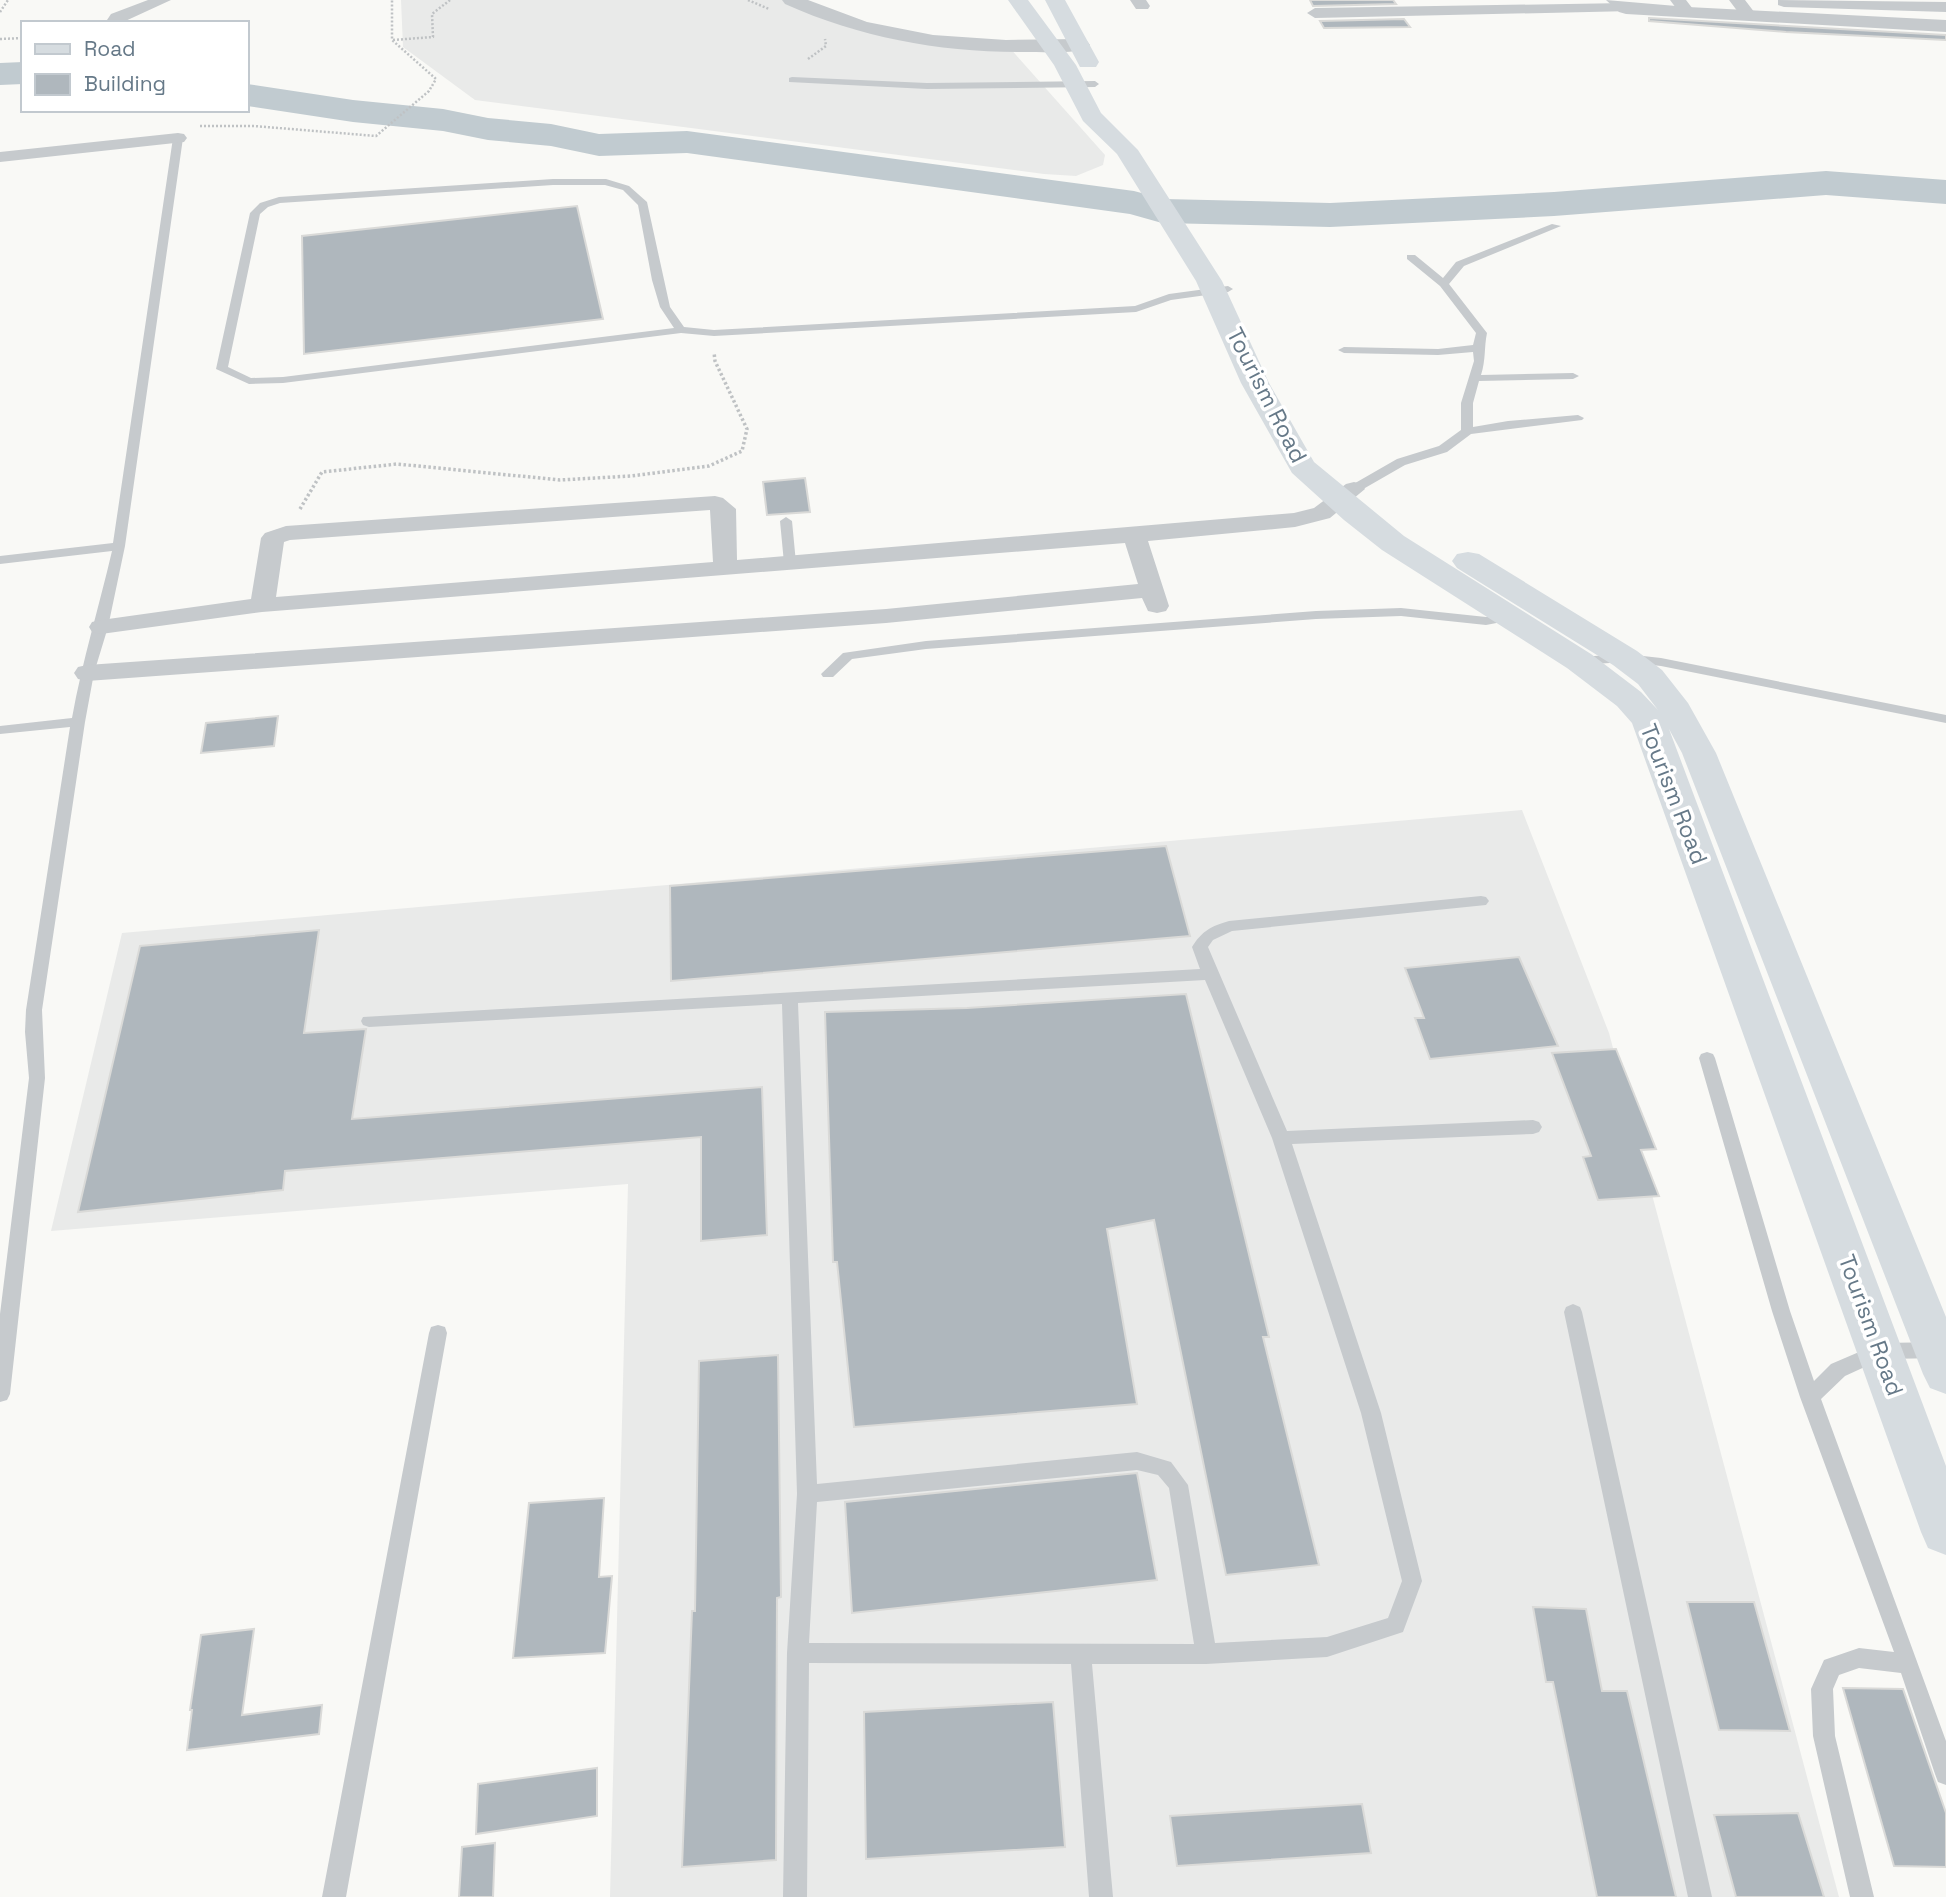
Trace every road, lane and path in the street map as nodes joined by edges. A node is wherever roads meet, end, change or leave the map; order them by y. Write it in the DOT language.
graph roads {
  1 [pos="8,0"];
  2 [pos="163,0"];
  3 [pos="392,0"];
  4 [pos="450,0"];
  5 [pos="748,0"];
  6 [pos="792,0"];
  7 [pos="1018,0"];
  8 [pos="1055,0"];
  9 [pos="1737,0"];
  10 [pos="1559,4"];
  11 [pos="1621,4"];
  12 [pos="1451,5"];
  13 [pos="1409,6"];
  14 [pos="1335,7"];
  15 [pos="1683,7"];
  16 [pos="1786,7"];
  17 [pos="1946,7"];
  18 [pos="773,11"];
  19 [pos="0,12"];
  20 [pos="1315,13"];
  21 [pos="1750,17"];
  22 [pos="114,21"];
  23 [pos="1946,26"];
  24 [pos="823,34"];
  25 [pos="21,38"];
  26 [pos="0,39"];
  27 [pos="392,40"];
  28 [pos="1053,46"];
  29 [pos="1084,53"];
  30 [pos="792,80"];
  31 [pos="1084,84"];
  32 [pos="178,138"];
  33 [pos="0,157"];
  34 [pos="1556,226"];
  35 [pos="1411,257"];
  36 [pos="1215,279"];
  37 [pos="1444,284"];
  38 [pos="681,330"];
  39 [pos="714,333"];
  40 [pos="1478,348"];
  41 [pos="1344,350"];
  42 [pos="1573,376"];
  43 [pos="1476,378"];
  44 [pos="1578,418"];
  45 [pos="1467,431"];
  46 [pos="1346,495"];
  47 [pos="786,521"];
  48 [pos="286,533"];
  49 [pos="1134,535"];
  50 [pos="119,546"];
  51 [pos="0,560"];
  52 [pos="790,563"];
  53 [pos="725,568"];
  54 [pos="262,606"];
  55 [pos="1507,617"];
  56 [pos="101,627"];
  57 [pos="1625,658"];
  58 [pos="1579,661"];
  59 [pos="87,673"];
  60 [pos="828,674"];
  61 [pos="1946,719"];
  62 [pos="78,722"];
  63 [pos="0,730"];
  64 [pos="1481,901"];
  65 [pos="1210,974"];
  66 [pos="790,999"];
  67 [pos="369,1021"];
  68 [pos="1707,1058"];
  69 [pos="1533,1127"];
  70 [pos="1281,1138"];
  71 [pos="1573,1312"];
  72 [pos="438,1333"];
  73 [pos="1880,1351"];
  74 [pos="1943,1357"];
  75 [pos="2,1366"];
  76 [pos="0,1394"];
  77 [pos="1810,1397"];
  78 [pos="807,1494"];
  79 [pos="1946,1532"];
  80 [pos="798,1653"];
  81 [pos="1206,1654"];
  82 [pos="1081,1655"];
  83 [pos="1909,1664"];
  84 [pos="1946,1774"];
  85 [pos="334,1897"];
  86 [pos="795,1897"];
  87 [pos="1101,1897"];
  88 [pos="1700,1897"];
  89 [pos="1863,1897"];
  1 -- 19 [label="path"];
  2 -- 22 [label="street"];
  3 -- 27 [label="path"];
  4 -- 27 [label="path"];
  5 -- 18 [label="path"];
  6 -- 28 [label="street"];
  7 -- 28 [label="main road"];
  8 -- 29 [label="main road"];
  9 -- 21 [label="street"];
  10 -- 11 [label="street"];
  10 -- 12 [label="street"];
  11 -- 15 [label="street"];
  12 -- 13 [label="street"];
  13 -- 14 [label="street"];
  14 -- 20 [label="street"];
  15 -- 21 [label="street"];
  16 -- 17 [label="street"];
  16 -- 21 [label="street"];
  16 -- 23 [label="street"];
  24 -- 30 [label="path"];
  25 -- 26 [label="path"];
  27 -- 32 [label="path"];
  28 -- 29 [label="street"];
  28 -- 31 [label="main road"];
  29 -- 31 [label="main road"];
  30 -- 31 [label="lane"];
  31 -- 36 [label="main road, Tourism Road"];
  32 -- 33 [label="street"];
  32 -- 50 [label="lane"];
  34 -- 37 [label="lane"];
  35 -- 37 [label="lane"];
  36 -- 39 [label="lane"];
  36 -- 46 [label="main road, Tourism Road"];
  36 -- 46 [label="main road, Tourism Road"];
  37 -- 40 [label="lane"];
  38 -- 38 [label="lane"];
  38 -- 39 [label="lane"];
  39 -- 48 [label="path"];
  40 -- 41 [label="lane"];
  40 -- 43 [label="lane"];
  42 -- 43 [label="lane"];
  43 -- 45 [label="lane"];
  44 -- 45 [label="lane"];
  45 -- 46 [label="lane"];
  46 -- 49 [label="street"];
  46 -- 55 [label="main road, Tourism Road"];
  46 -- 57 [label="main road, Tourism Road"];
  47 -- 52 [label="lane"];
  48 -- 53 [label="street"];
  48 -- 54 [label="street"];
  49 -- 52 [label="street"];
  49 -- 59 [label="street"];
  50 -- 51 [label="lane"];
  50 -- 56 [label="lane"];
  52 -- 53 [label="street"];
  53 -- 54 [label="street"];
  54 -- 56 [label="street"];
  55 -- 58 [label="main road, Tourism Road"];
  55 -- 60 [label="lane"];
  56 -- 59 [label="lane"];
  57 -- 58 [label="lane"];
  57 -- 61 [label="lane"];
  57 -- 74 [label="main road, Tourism Road"];
  58 -- 73 [label="main road, Tourism Road"];
  59 -- 62 [label="lane"];
  62 -- 63 [label="lane"];
  62 -- 75 [label="lane"];
  64 -- 65 [label="lane"];
  65 -- 66 [label="lane"];
  65 -- 70 [label="lane"];
  66 -- 67 [label="lane"];
  66 -- 78 [label="lane"];
  68 -- 77 [label="lane"];
  69 -- 70 [label="lane"];
  70 -- 81 [label="lane"];
  71 -- 88 [label="lane"];
  72 -- 85 [label="lane"];
  73 -- 74 [label="lane"];
  73 -- 77 [label="lane"];
  73 -- 79 [label="main road, Tourism Road"];
  75 -- 76 [label="lane"];
  77 -- 83 [label="lane"];
  78 -- 80 [label="lane"];
  78 -- 81 [label="lane"];
  80 -- 82 [label="lane"];
  80 -- 86 [label="lane"];
  81 -- 82 [label="lane"];
  82 -- 87 [label="lane"];
  83 -- 84 [label="lane"];
  83 -- 89 [label="lane"];
}
